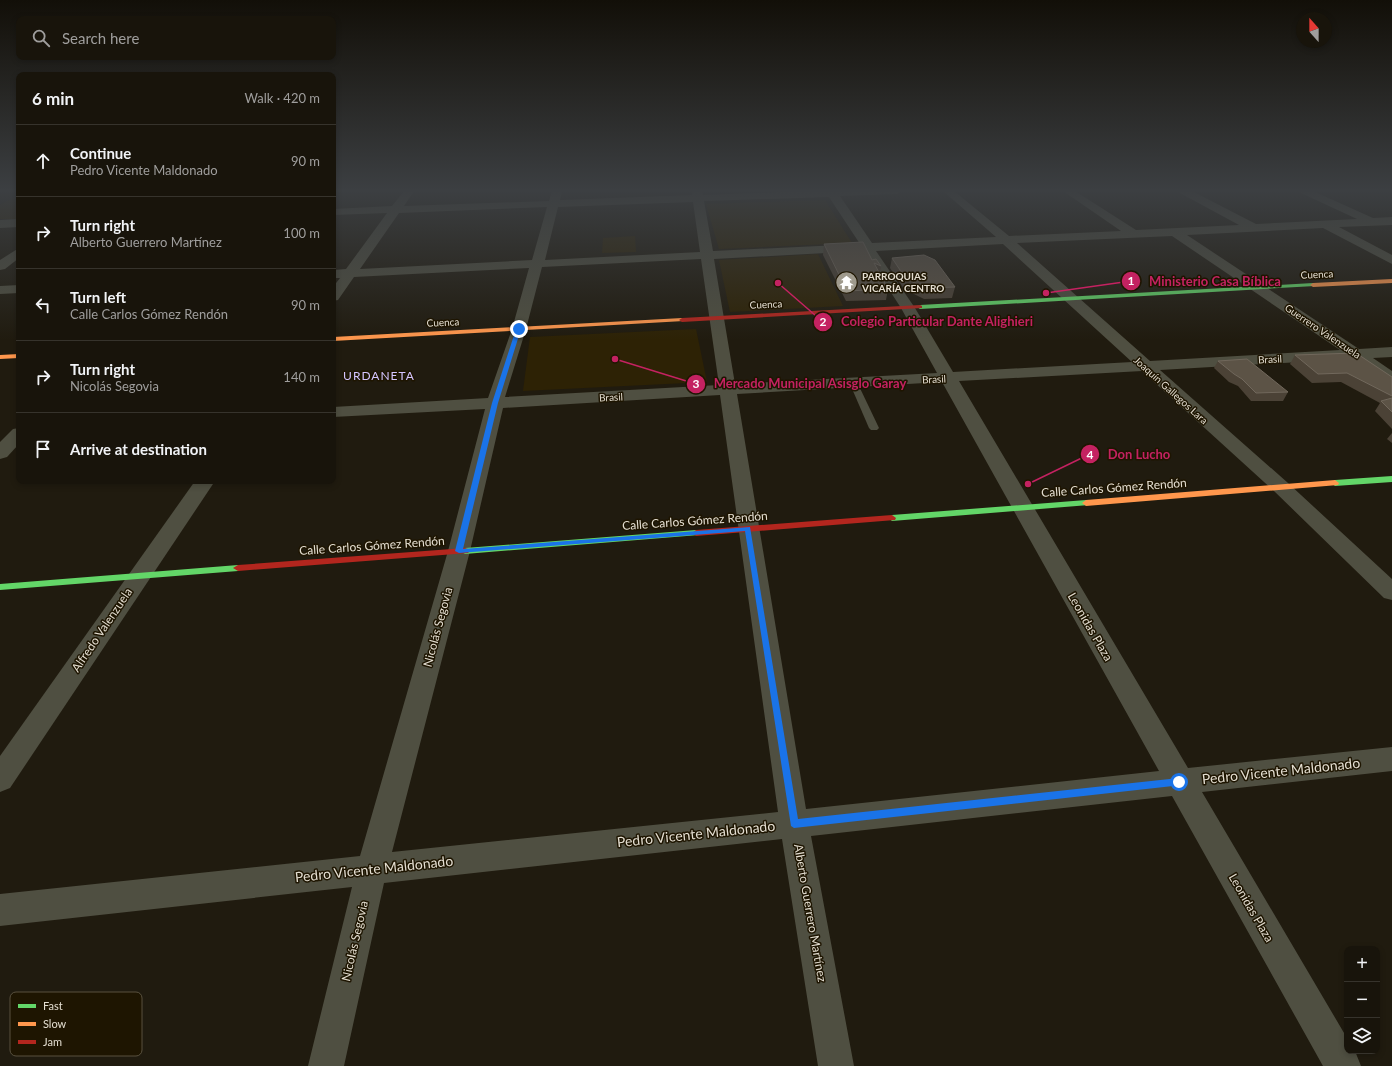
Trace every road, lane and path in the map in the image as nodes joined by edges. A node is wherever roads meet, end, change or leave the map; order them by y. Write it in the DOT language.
graph roads {
  1 [pos="372,241"];
  2 [pos="543,241"];
  3 [pos="705,241"];
  4 [pos="864,241"];
  5 [pos="971,241"];
  6 [pos="1007,241"];
  7 [pos="1187,241"];
  8 [pos="1356,241"];
  9 [pos="867,246"];
  10 [pos="16,254"];
  11 [pos="707,255"];
  12 [pos="1392,260"];
  13 [pos="537,264"];
  14 [pos="0,266"];
  15 [pos="350,273"];
  16 [pos="336,274"];
  17 [pos="1392,281"];
  18 [pos="16,289"];
  19 [pos="1259,289"];
  20 [pos="0,290"];
  21 [pos="336,293"];
  22 [pos="1071,299"];
  23 [pos="908,308"];
  24 [pos="716,318"];
  25 [pos="519,329"];
  26 [pos="336,339"];
  27 [pos="1392,352"];
  28 [pos="1357,354"];
  29 [pos="16,356"];
  30 [pos="0,357"];
  31 [pos="1144,366"];
  32 [pos="949,378"];
  33 [pos="1392,378"];
  34 [pos="854,384"];
  35 [pos="727,391"];
  36 [pos="495,403"];
  37 [pos="336,412"];
  38 [pos="874,428"];
  39 [pos="16,432"];
  40 [pos="0,434"];
  41 [pos="16,435"];
  42 [pos="0,453"];
  43 [pos="1392,479"];
  44 [pos="203,484"];
  45 [pos="1281,487"];
  46 [pos="1022,508"];
  47 [pos="748,529"];
  48 [pos="459,551"];
  49 [pos="138,576"];
  50 [pos="0,587"];
  51 [pos="1392,592"];
  52 [pos="1392,759"];
  53 [pos="0,779"];
  54 [pos="1179,782"];
  55 [pos="794,823"];
  56 [pos="372,870"];
  57 [pos="0,910"];
  58 [pos="326,1066"];
  59 [pos="836,1066"];
  60 [pos="1343,1066"];
  1 -- 15 [label="street"];
  2 -- 13 [label="street, Nicolás Segovia"];
  3 -- 11 [label="street, Alberto Guerrero Martínez"];
  4 -- 9 [label="street, Leonidas Plaza"];
  5 -- 9 [label="street"];
  6 -- 22 [label="street, Joaquín Gallegos Lara"];
  7 -- 19 [label="street, Guerrero Valenzuela"];
  8 -- 12 [label="street"];
  9 -- 11 [label="street"];
  9 -- 23 [label="street, Leonidas Plaza"];
  10 -- 14 [label="street"];
  11 -- 13 [label="street"];
  11 -- 24 [label="street, Alberto Guerrero Martínez"];
  13 -- 15 [label="street"];
  13 -- 25 [label="street, Nicolás Segovia"];
  15 -- 16 [label="street"];
  15 -- 21 [label="street"];
  17 -- 19 [label="main road, Cuenca"];
  18 -- 20 [label="street"];
  19 -- 22 [label="main road, Cuenca"];
  19 -- 28 [label="street, Guerrero Valenzuela"];
  22 -- 23 [label="main road, Cuenca"];
  22 -- 31 [label="street, Joaquín Gallegos Lara"];
  23 -- 24 [label="main road, Cuenca"];
  23 -- 32 [label="street, Leonidas Plaza"];
  24 -- 25 [label="main road, Cuenca"];
  24 -- 35 [label="street, Alberto Guerrero Martínez"];
  25 -- 26 [label="main road, Cuenca"];
  25 -- 36 [label="street, Nicolás Segovia"];
  27 -- 28 [label="street, Brasil"];
  28 -- 31 [label="street, Brasil"];
  28 -- 33 [label="street, Guerrero Valenzuela"];
  29 -- 30 [label="main road"];
  31 -- 32 [label="street, Brasil"];
  31 -- 45 [label="street, Joaquín Gallegos Lara"];
  32 -- 34 [label="street, Brasil"];
  32 -- 46 [label="street, Leonidas Plaza"];
  34 -- 35 [label="street, Brasil"];
  34 -- 38 [label="lane"];
  35 -- 36 [label="street, Brasil"];
  35 -- 47 [label="street, Alberto Guerrero Martínez"];
  36 -- 37 [label="street, Brasil"];
  36 -- 48 [label="street, Nicolás Segovia"];
  39 -- 40 [label="street"];
  41 -- 42 [label="street"];
  43 -- 45 [label="main road, Calle Carlos Gómez Rendón"];
  44 -- 49 [label="street, Alfredo Valenzuela"];
  45 -- 46 [label="main road, Calle Carlos Gómez Rendón"];
  45 -- 51 [label="street, Joaquín Gallegos Lara"];
  46 -- 47 [label="main road, Calle Carlos Gómez Rendón"];
  46 -- 54 [label="street, Leonidas Plaza"];
  47 -- 48 [label="main road, Calle Carlos Gómez Rendón"];
  47 -- 55 [label="street, Alberto Guerrero Martínez"];
  48 -- 49 [label="main road, Calle Carlos Gómez Rendón"];
  48 -- 56 [label="street, Nicolás Segovia"];
  49 -- 50 [label="main road, Calle Carlos Gómez Rendón"];
  49 -- 53 [label="street, Alfredo Valenzuela"];
  52 -- 54 [label="street, Pedro Vicente Maldonado"];
  54 -- 55 [label="street, Pedro Vicente Maldonado"];
  54 -- 60 [label="street, Leonidas Plaza"];
  55 -- 56 [label="street, Pedro Vicente Maldonado"];
  55 -- 59 [label="street, Alberto Guerrero Martínez"];
  56 -- 57 [label="street, Pedro Vicente Maldonado"];
  56 -- 58 [label="street, Nicolás Segovia"];
}
